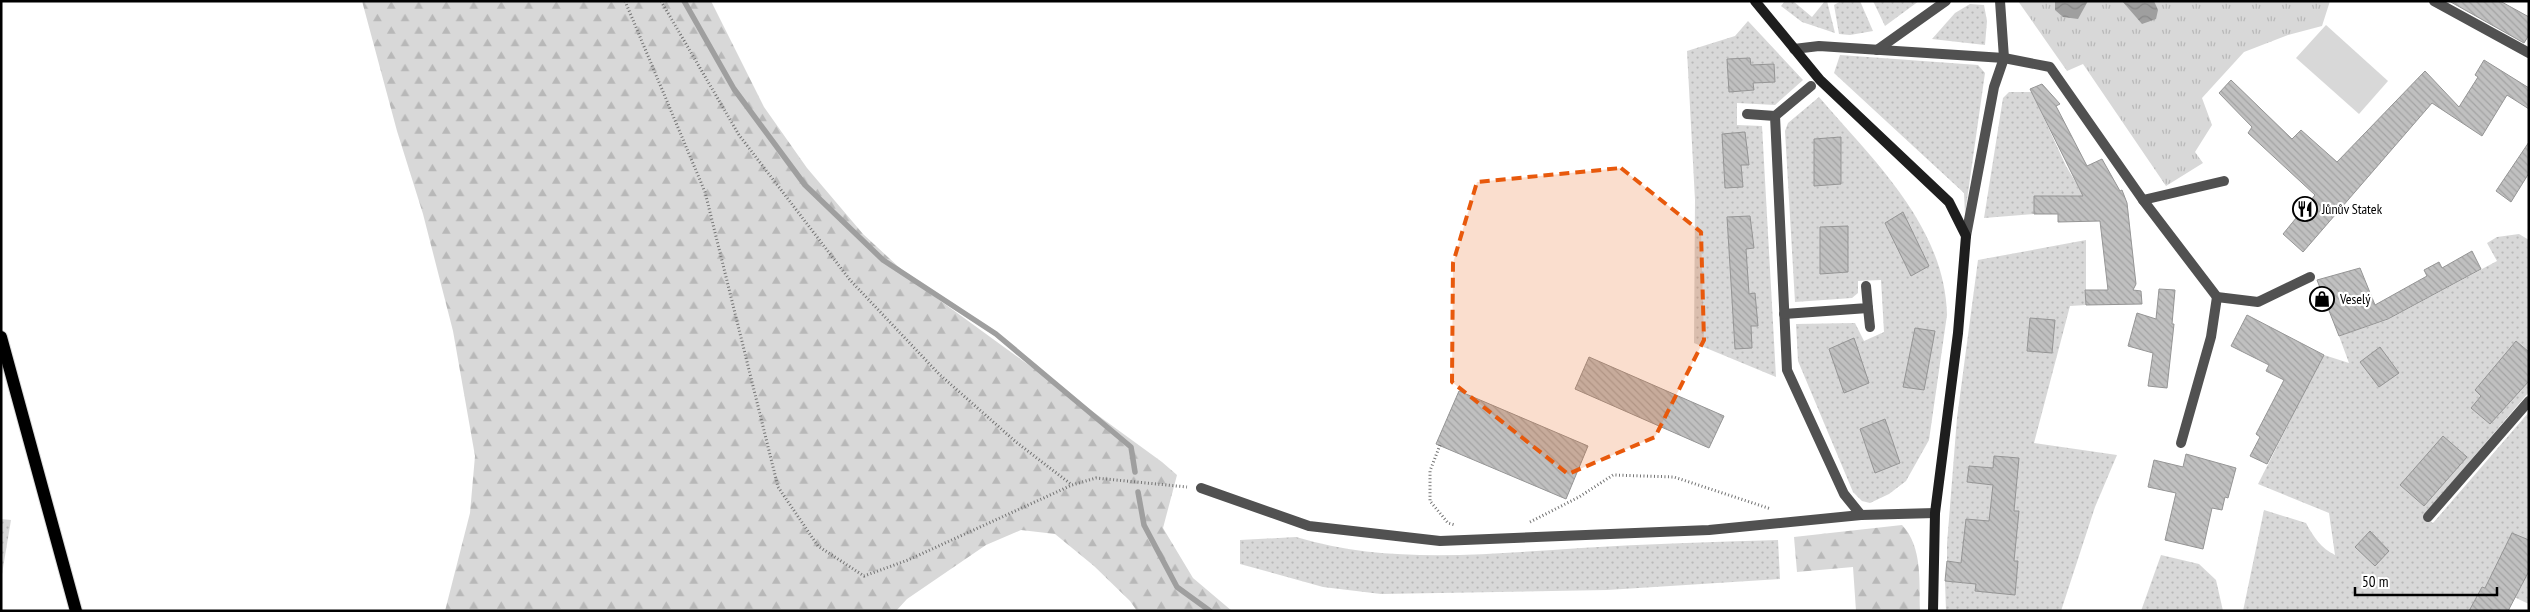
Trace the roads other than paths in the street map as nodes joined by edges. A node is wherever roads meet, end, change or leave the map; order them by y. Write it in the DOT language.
graph roads {
  1 [pos="1755,1"];
  2 [pos="1946,1"];
  3 [pos="2000,1"];
  4 [pos="2434,1"];
  5 [pos="1794,49"];
  6 [pos="1877,50"];
  7 [pos="2529,54"];
  8 [pos="2004,58"];
  9 [pos="1811,86"];
  10 [pos="1747,114"];
  11 [pos="1775,116"];
  12 [pos="2224,181"];
  13 [pos="2143,200"];
  14 [pos="1966,236"];
  15 [pos="2310,276"];
  16 [pos="1866,286"];
  17 [pos="2217,297"];
  18 [pos="1868,308"];
  19 [pos="1784,314"];
  20 [pos="1870,327"];
  21 [pos="1,337"];
  22 [pos="2529,401"];
  23 [pos="2181,443"];
  24 [pos="1200,488"];
  25 [pos="1935,513"];
  26 [pos="1862,515"];
  27 [pos="2428,517"];
  28 [pos="76,611"];
  29 [pos="1933,611"];
  1 -- 5 [label="street"];
  2 -- 6 [label="street"];
  3 -- 8 [label="street"];
  4 -- 7 [label="street"];
  5 -- 6 [label="street"];
  5 -- 14 [label="street"];
  6 -- 8 [label="street"];
  8 -- 13 [label="street"];
  8 -- 14 [label="street"];
  9 -- 11 [label="street"];
  10 -- 11 [label="street"];
  11 -- 19 [label="street"];
  12 -- 13 [label="street"];
  13 -- 17 [label="street"];
  14 -- 25 [label="street"];
  15 -- 17 [label="street"];
  16 -- 18 [label="street"];
  17 -- 23 [label="street"];
  18 -- 19 [label="street"];
  18 -- 20 [label="street"];
  19 -- 26 [label="street"];
  21 -- 28 [label="main road"];
  22 -- 27 [label="street"];
  24 -- 26 [label="street"];
  25 -- 26 [label="street"];
  25 -- 29 [label="street"];
}
